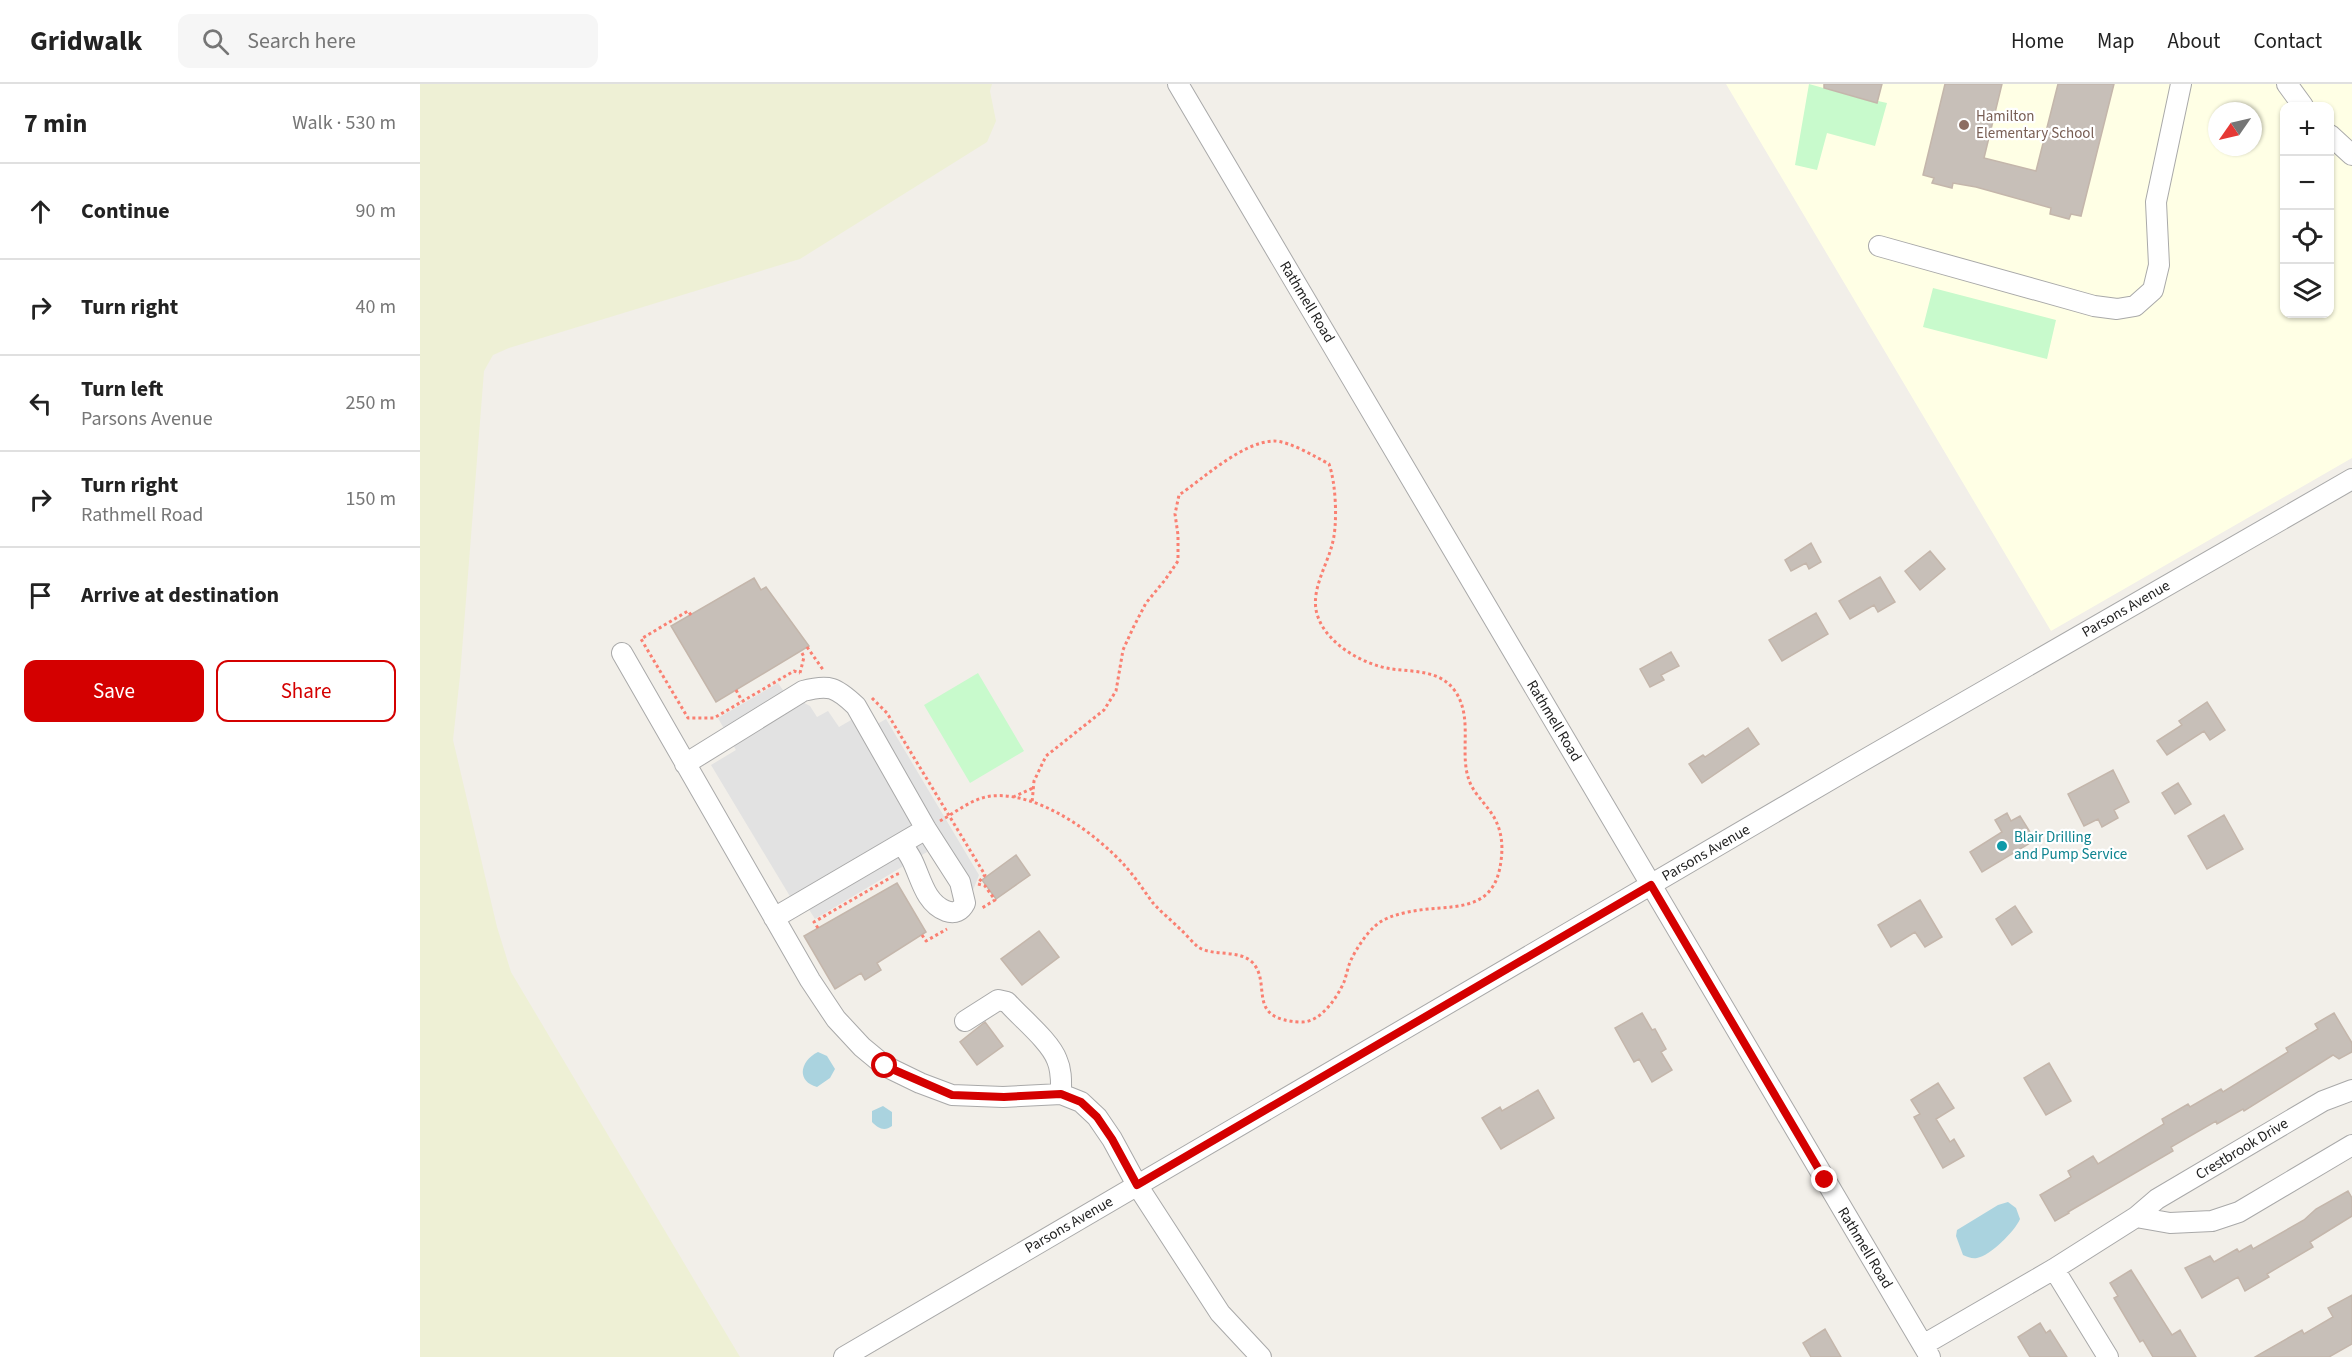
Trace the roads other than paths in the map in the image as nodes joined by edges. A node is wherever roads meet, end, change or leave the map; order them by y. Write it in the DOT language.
graph roads {
  1 [pos="1178,84"];
  2 [pos="2181,84"];
  3 [pos="2287,84"];
  4 [pos="2300,102"];
  5 [pos="2334,139"];
  6 [pos="2352,155"];
  7 [pos="1879,246"];
  8 [pos="2352,478"];
  9 [pos="622,653"];
  10 [pos="686,764"];
  11 [pos="927,831"];
  12 [pos="902,843"];
  13 [pos="1651,885"];
  14 [pos="774,918"];
  15 [pos="966,1021"];
  16 [pos="2352,1090"];
  17 [pos="1061,1094"];
  18 [pos="2352,1145"];
  19 [pos="1137,1185"];
  20 [pos="2136,1217"];
  21 [pos="2054,1269"];
  22 [pos="1926,1351"];
  23 [pos="844,1357"];
  24 [pos="1261,1357"];
  25 [pos="2108,1357"];
  1 -- 13 [label="street, Rathmell Road"];
  2 -- 7 [label="street"];
  3 -- 4 [label="street"];
  5 -- 6 [label="street"];
  8 -- 13 [label="street, Parsons Avenue"];
  9 -- 10 [label="street"];
  10 -- 11 [label="street"];
  10 -- 14 [label="street"];
  11 -- 12 [label="street"];
  11 -- 12 [label="street"];
  12 -- 14 [label="street"];
  13 -- 19 [label="street, Parsons Avenue"];
  13 -- 22 [label="street, Rathmell Road"];
  14 -- 17 [label="street"];
  15 -- 17 [label="street"];
  16 -- 20 [label="street, Crestbrook Drive"];
  17 -- 19 [label="street"];
  18 -- 20 [label="street"];
  19 -- 23 [label="street, Parsons Avenue"];
  19 -- 24 [label="street"];
  20 -- 21 [label="street, Crestbrook Drive"];
  21 -- 22 [label="street, Crestbrook Drive"];
  21 -- 25 [label="street"];
}
